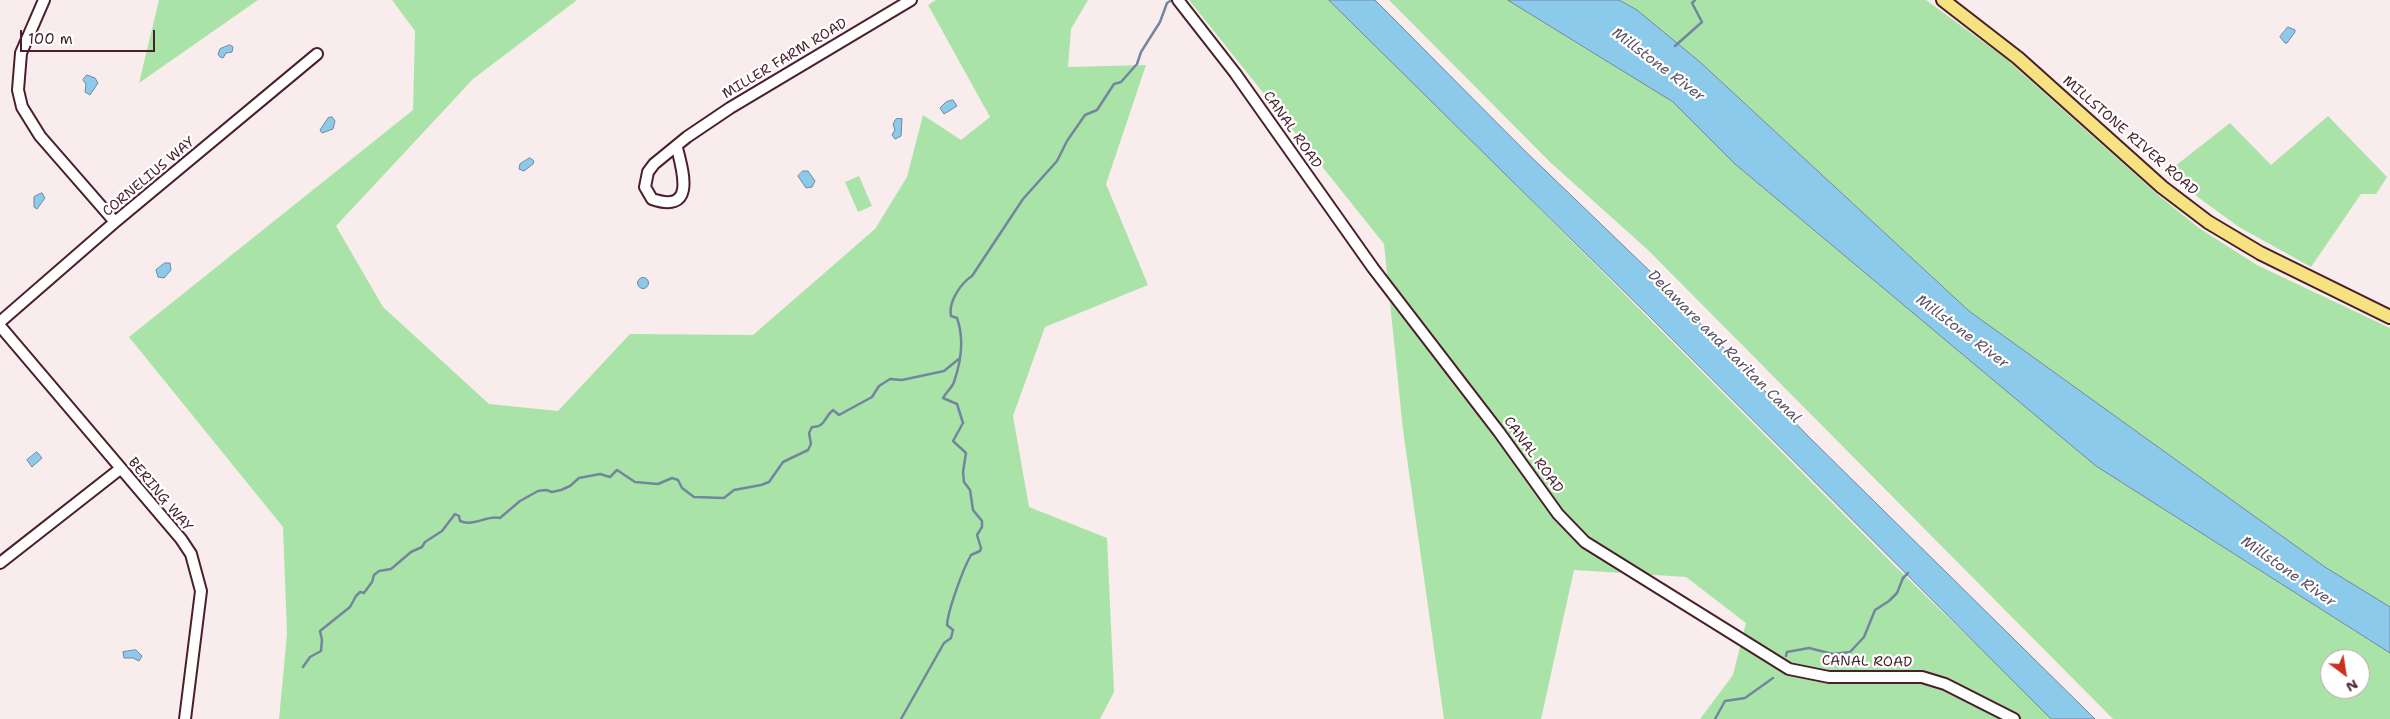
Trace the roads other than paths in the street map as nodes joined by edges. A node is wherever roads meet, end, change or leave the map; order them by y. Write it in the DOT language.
graph roads {
  1 [pos="44,0"];
  2 [pos="911,0"];
  3 [pos="1178,0"];
  4 [pos="1943,0"];
  5 [pos="318,54"];
  6 [pos="677,148"];
  7 [pos="115,222"];
  8 [pos="2390,317"];
  9 [pos="0,324"];
  10 [pos="120,469"];
  11 [pos="0,563"];
  12 [pos="185,719"];
  13 [pos="2014,719"];
  1 -- 7 [label="street"];
  2 -- 6 [label="street, MILLER FARM ROAD"];
  3 -- 13 [label="street, CANAL ROAD"];
  4 -- 8 [label="main road, MILLSTONE RIVER ROAD"];
  5 -- 7 [label="street, CORNELIUS WAY"];
  6 -- 6 [label="street, MILLER FARM ROAD"];
  7 -- 9 [label="street, CORNELIUS WAY"];
  9 -- 10 [label="street, BERING WAY"];
  10 -- 11 [label="street"];
  10 -- 12 [label="street, BERING WAY"];
}
